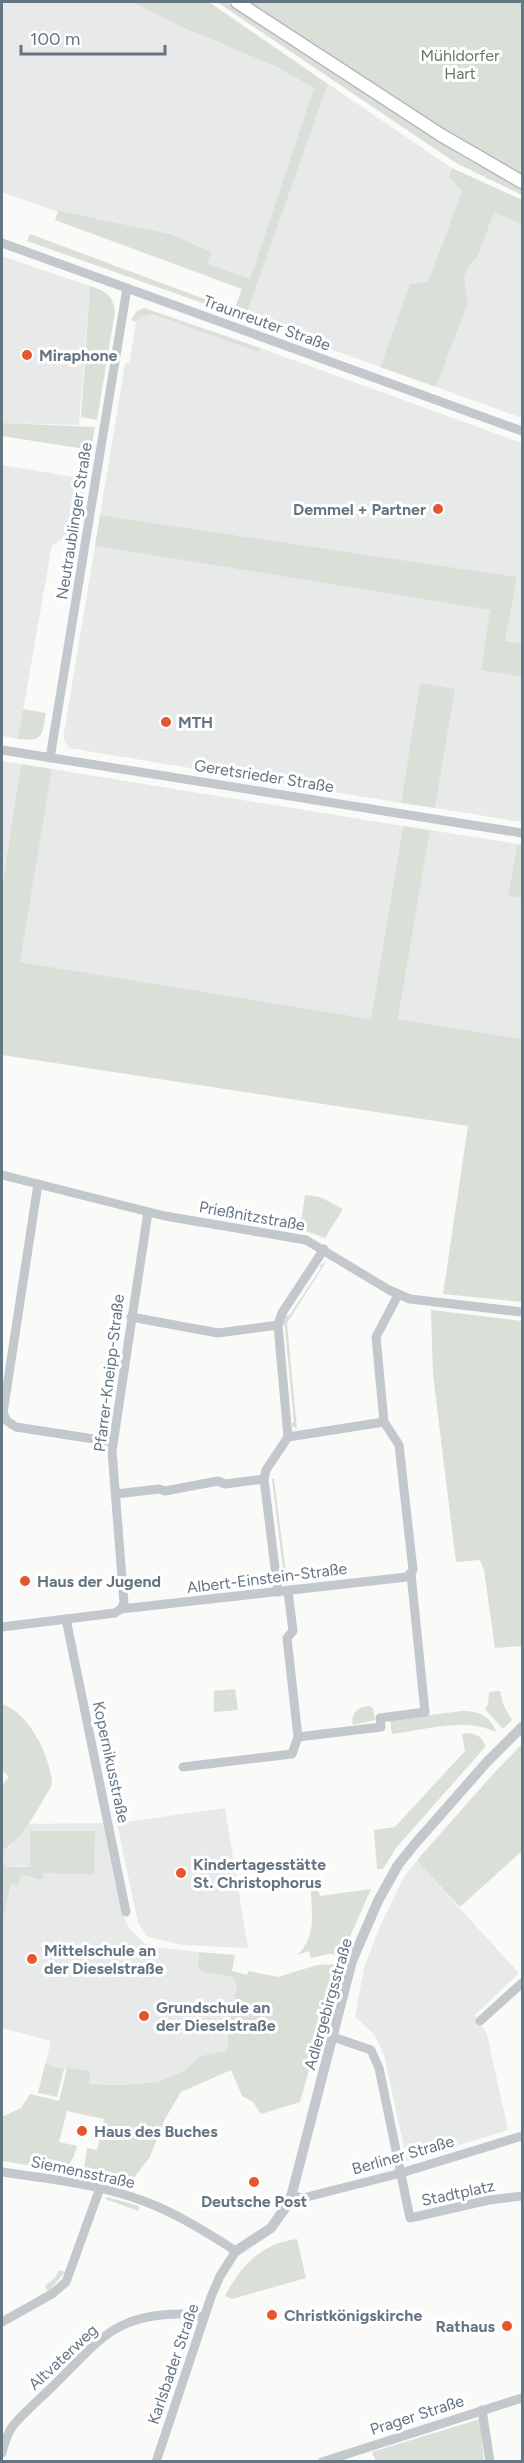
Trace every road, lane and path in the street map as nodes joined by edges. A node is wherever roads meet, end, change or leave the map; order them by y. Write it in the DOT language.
graph roads {
  1 [pos="237,2"];
  2 [pos="522,182"];
  3 [pos="2,243"];
  4 [pos="127,288"];
  5 [pos="522,431"];
  6 [pos="2,750"];
  7 [pos="50,758"];
  8 [pos="522,833"];
  9 [pos="2,1175"];
  10 [pos="38,1184"];
  11 [pos="148,1212"];
  12 [pos="324,1249"];
  13 [pos="398,1295"];
  14 [pos="522,1312"];
  15 [pos="131,1317"];
  16 [pos="278,1325"];
  17 [pos="384,1422"];
  18 [pos="288,1437"];
  19 [pos="113,1442"];
  20 [pos="264,1479"];
  21 [pos="116,1494"];
  22 [pos="412,1572"];
  23 [pos="283,1591"];
  24 [pos="121,1610"];
  25 [pos="66,1619"];
  26 [pos="2,1626"];
  27 [pos="522,1727"];
  28 [pos="298,1737"];
  29 [pos="183,1767"];
  30 [pos="126,1912"];
  31 [pos="522,1983"];
  32 [pos="480,2021"];
  33 [pos="333,2037"];
  34 [pos="522,2136"];
  35 [pos="2,2172"];
  36 [pos="401,2173"];
  37 [pos="100,2188"];
  38 [pos="291,2195"];
  39 [pos="522,2196"];
  40 [pos="236,2251"];
  41 [pos="204,2318"];
  42 [pos="2,2322"];
  43 [pos="522,2398"];
  44 [pos="482,2410"];
  45 [pos="2,2453"];
  46 [pos="156,2462"];
  47 [pos="322,2462"];
  48 [pos="490,2462"];
  1 -- 2 [label="main road"];
  3 -- 4 [label="street, Traunreuter Straße"];
  4 -- 5 [label="street, Traunreuter Straße"];
  4 -- 7 [label="street, Neutraublinger Straße"];
  6 -- 7 [label="street, Geretsrieder Straße"];
  7 -- 8 [label="street, Geretsrieder Straße"];
  9 -- 10 [label="street, Prießnitzstraße"];
  10 -- 11 [label="street, Prießnitzstraße"];
  10 -- 19 [label="street"];
  11 -- 12 [label="street, Prießnitzstraße"];
  11 -- 15 [label="street, Pfarrer-Kneipp-Straße"];
  12 -- 13 [label="street, Prießnitzstraße"];
  12 -- 16 [label="street"];
  13 -- 14 [label="street, Prießnitzstraße"];
  13 -- 17 [label="street"];
  15 -- 16 [label="street"];
  15 -- 19 [label="street, Pfarrer-Kneipp-Straße"];
  16 -- 18 [label="street"];
  17 -- 18 [label="street"];
  17 -- 22 [label="street"];
  18 -- 20 [label="street"];
  19 -- 21 [label="street, Pfarrer-Kneipp-Straße"];
  20 -- 21 [label="street"];
  20 -- 23 [label="street"];
  21 -- 24 [label="street, Pfarrer-Kneipp-Straße"];
  22 -- 23 [label="street, Albert-Einstein-Straße"];
  22 -- 28 [label="street"];
  23 -- 24 [label="street, Albert-Einstein-Straße"];
  23 -- 28 [label="street"];
  24 -- 25 [label="street"];
  25 -- 26 [label="street"];
  25 -- 30 [label="street, Kopernikusstraße"];
  27 -- 33 [label="street, Adlergebirgsstraße"];
  28 -- 29 [label="street"];
  31 -- 32 [label="street"];
  33 -- 36 [label="street"];
  33 -- 38 [label="street, Adlergebirgsstraße"];
  34 -- 36 [label="street, Berliner Straße"];
  35 -- 37 [label="street, Siemensstraße"];
  36 -- 38 [label="street, Berliner Straße"];
  36 -- 39 [label="street, Stadtplatz"];
  37 -- 40 [label="street, Siemensstraße"];
  37 -- 42 [label="street"];
  38 -- 40 [label="street, Adlergebirgsstraße"];
  40 -- 41 [label="street, Karlsbader Straße"];
  41 -- 45 [label="street, Altvaterweg"];
  41 -- 46 [label="street, Karlsbader Straße"];
  43 -- 44 [label="street, Prager Straße"];
  44 -- 47 [label="street, Prager Straße"];
  44 -- 48 [label="street"];
}
